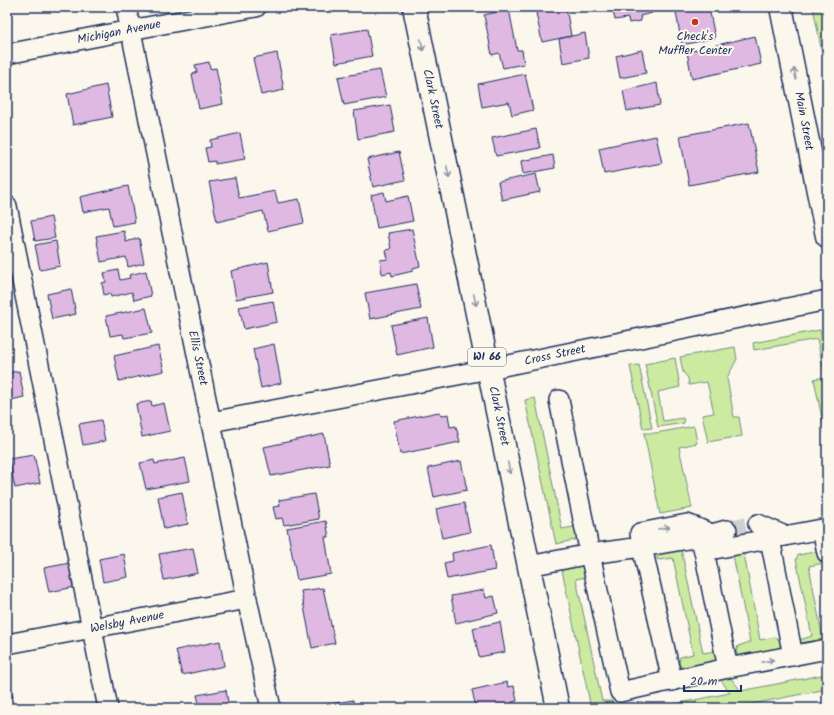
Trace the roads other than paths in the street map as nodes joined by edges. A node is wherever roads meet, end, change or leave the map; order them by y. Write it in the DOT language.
graph roads {
  1 [pos="126,7"];
  2 [pos="256,7"];
  3 [pos="414,7"];
  4 [pos="781,7"];
  5 [pos="130,30"];
  6 [pos="7,54"];
  7 [pos="7,206"];
  8 [pos="827,236"];
  9 [pos="827,300"];
  10 [pos="489,369"];
  11 [pos="559,400"];
  12 [pos="211,422"];
  13 [pos="758,524"];
  14 [pos="824,529"];
  15 [pos="727,530"];
  16 [pos="777,538"];
  17 [pos="642,547"];
  18 [pos="704,551"];
  19 [pos="827,553"];
  20 [pos="590,554"];
  21 [pos="529,566"];
  22 [pos="247,599"];
  23 [pos="92,628"];
  24 [pos="7,644"];
  25 [pos="827,649"];
  26 [pos="793,656"];
  27 [pos="728,668"];
  28 [pos="672,681"];
  29 [pos="108,708"];
  30 [pos="271,708"];
  31 [pos="558,708"];
  1 -- 5 [label="street, Ellis Street"];
  2 -- 5 [label="street, Michigan Avenue"];
  3 -- 10 [label="main road, Clark Street / WI 66, one-way"];
  8 -- 4 [label="main road, Main Street, one-way"];
  5 -- 6 [label="street, Michigan Avenue"];
  5 -- 12 [label="street, Ellis Street"];
  7 -- 23 [label="street"];
  9 -- 10 [label="street, Cross Street"];
  10 -- 12 [label="street, Cross Street"];
  10 -- 21 [label="main road, Clark Street / WI 66, one-way"];
  11 -- 20 [label="street"];
  12 -- 22 [label="street, Ellis Street"];
  13 -- 16 [label="street"];
  14 -- 16 [label="street"];
  14 -- 19 [label="street"];
  17 -- 15 [label="street, one-way"];
  16 -- 18 [label="street"];
  16 -- 26 [label="street"];
  17 -- 18 [label="street"];
  17 -- 20 [label="street"];
  17 -- 28 [label="street"];
  18 -- 27 [label="street"];
  20 -- 21 [label="street"];
  20 -- 28 [label="street"];
  21 -- 31 [label="main road, Clark Street / WI 66"];
  22 -- 23 [label="street, Welsby Avenue"];
  22 -- 30 [label="street, Ellis Street"];
  23 -- 24 [label="street, Welsby Avenue"];
  23 -- 29 [label="street"];
  25 -- 26 [label="street"];
  27 -- 26 [label="street, one-way"];
  27 -- 28 [label="street"];
}
